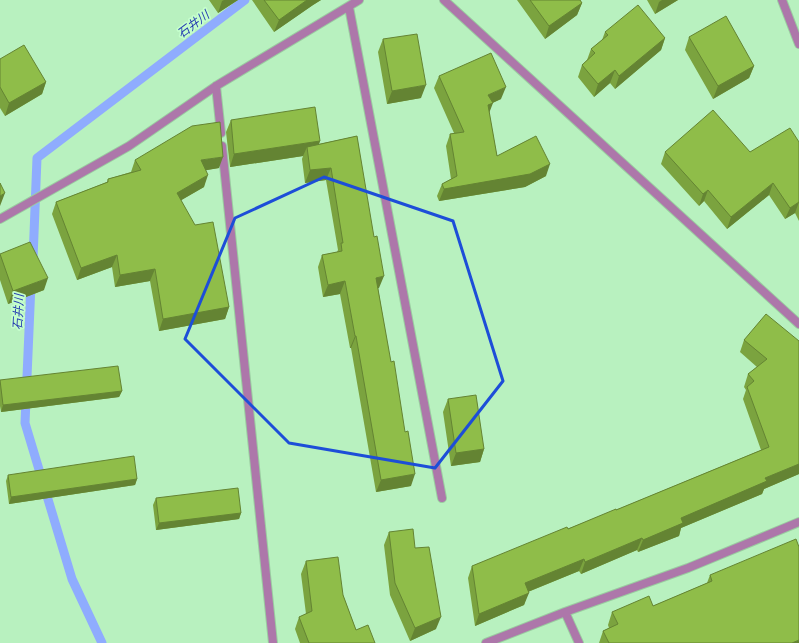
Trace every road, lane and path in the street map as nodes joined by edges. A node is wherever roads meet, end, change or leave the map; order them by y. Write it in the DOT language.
graph roads {
  1 [pos="359,0"];
  2 [pos="444,0"];
  3 [pos="782,0"];
  4 [pos="349,6"];
  5 [pos="799,44"];
  6 [pos="216,86"];
  7 [pos="0,219"];
  8 [pos="799,324"];
  9 [pos="442,498"];
  10 [pos="799,522"];
  11 [pos="565,612"];
  12 [pos="273,643"];
  13 [pos="486,643"];
  14 [pos="579,643"];
  1 -- 4 [label="street"];
  2 -- 8 [label="street"];
  3 -- 5 [label="street"];
  4 -- 6 [label="street"];
  4 -- 9 [label="street"];
  6 -- 7 [label="street"];
  6 -- 12 [label="street"];
  10 -- 11 [label="street"];
  11 -- 13 [label="street"];
  11 -- 14 [label="street"];
}
